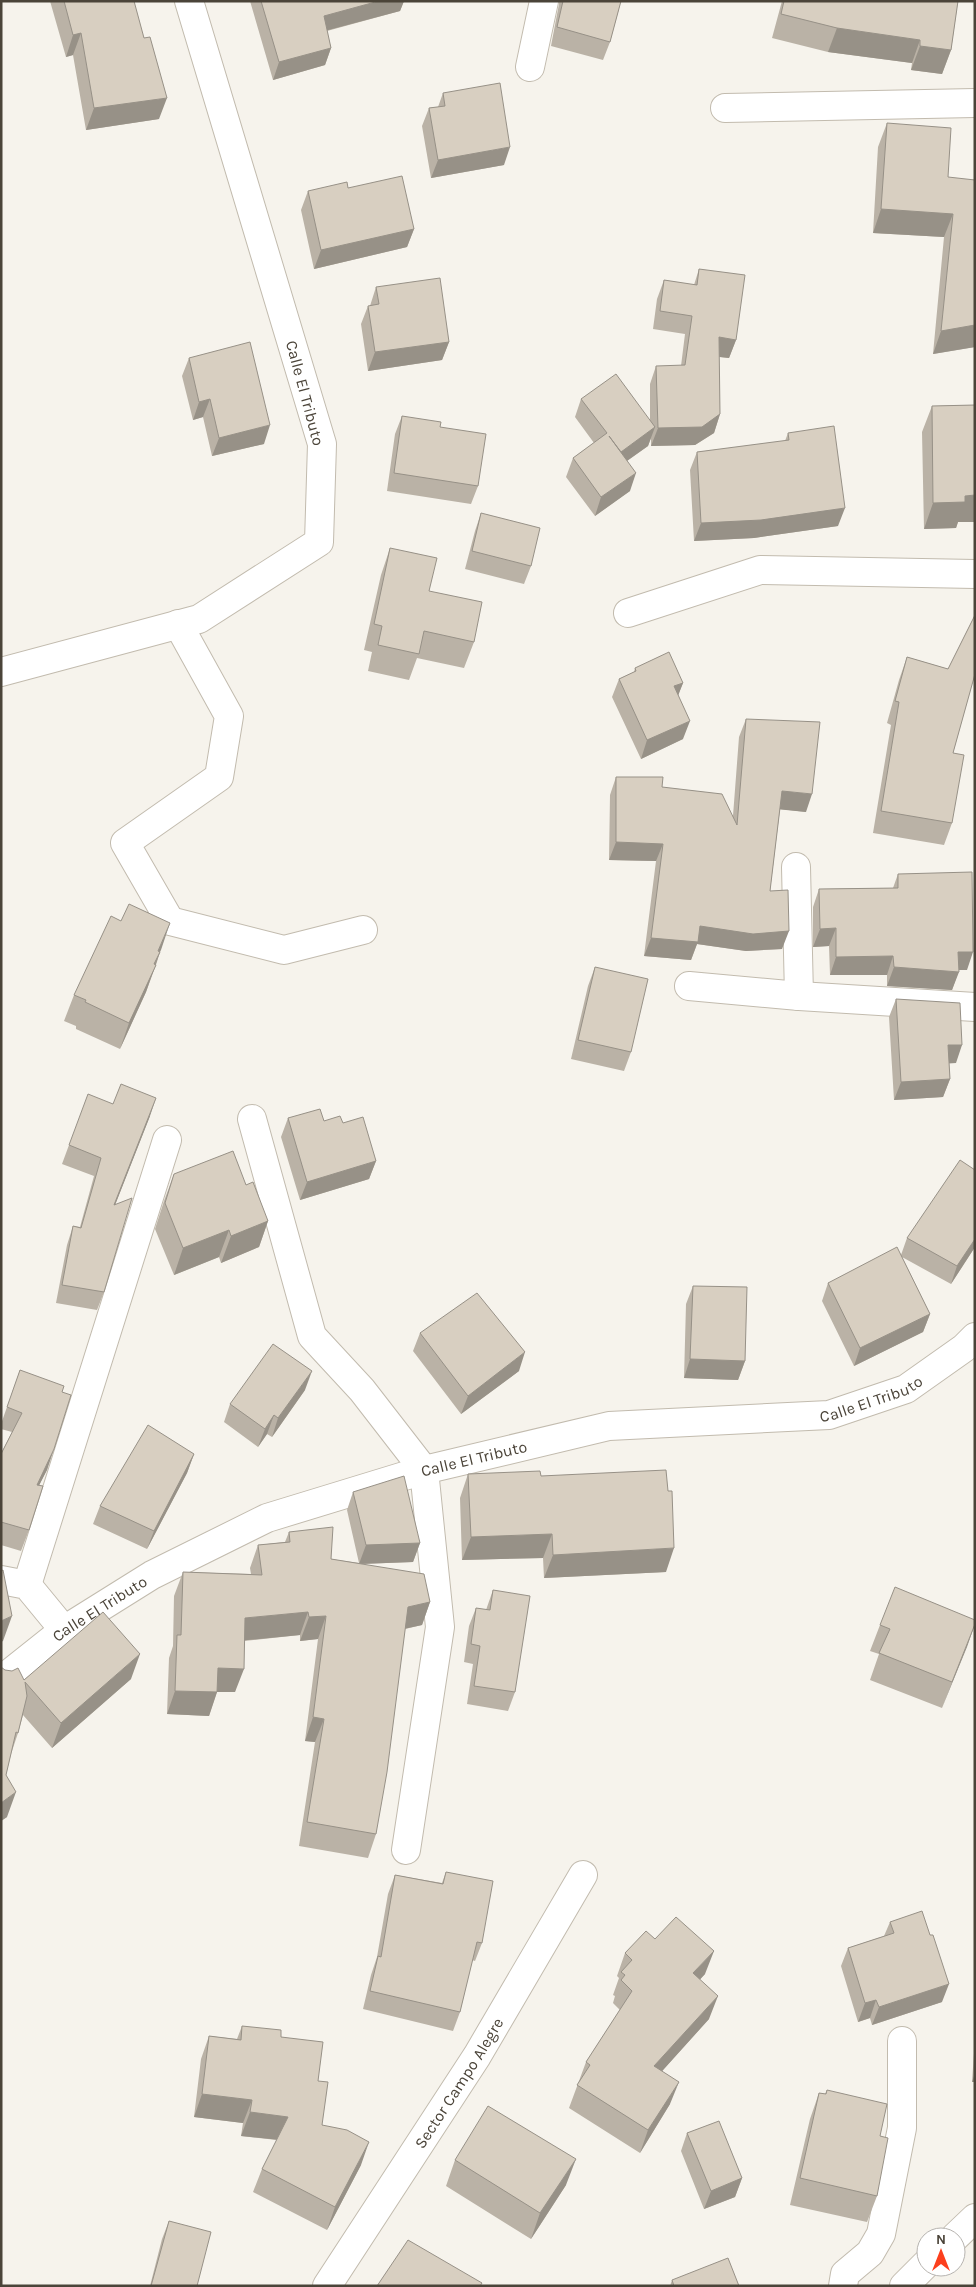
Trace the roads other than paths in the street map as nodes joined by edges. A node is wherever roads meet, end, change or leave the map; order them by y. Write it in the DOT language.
graph roads {
  1 [pos="189,1"];
  2 [pos="544,1"];
  3 [pos="530,67"];
  4 [pos="975,103"];
  5 [pos="725,108"];
  6 [pos="975,574"];
  7 [pos="628,613"];
  8 [pos="178,624"];
  9 [pos="1,672"];
  10 [pos="796,867"];
  11 [pos="363,930"];
  12 [pos="689,986"];
  13 [pos="799,996"];
  14 [pos="975,1007"];
  15 [pos="252,1119"];
  16 [pos="167,1140"];
  17 [pos="975,1337"];
  18 [pos="424,1470"];
  19 [pos="14,1583"];
  20 [pos="64,1630"];
  21 [pos="1,1680"];
  22 [pos="406,1850"];
  23 [pos="583,1875"];
  24 [pos="902,2041"];
  25 [pos="975,2218"];
  26 [pos="966,2227"];
  27 [pos="916,2274"];
  28 [pos="327,2286"];
  29 [pos="843,2286"];
  30 [pos="904,2286"];
  1 -- 8 [label="street, Calle El Tributo"];
  2 -- 3 [label="street"];
  4 -- 5 [label="street"];
  6 -- 7 [label="street"];
  8 -- 9 [label="street, Calle El Tributo"];
  8 -- 11 [label="street"];
  10 -- 13 [label="street"];
  12 -- 13 [label="street"];
  13 -- 14 [label="street"];
  15 -- 18 [label="street"];
  16 -- 19 [label="street"];
  17 -- 18 [label="street, Calle El Tributo"];
  18 -- 20 [label="street, Calle El Tributo"];
  18 -- 22 [label="street"];
  19 -- 20 [label="street"];
  20 -- 21 [label="street, Calle El Tributo"];
  23 -- 28 [label="street, Sector Campo Alegre"];
  24 -- 29 [label="street"];
  25 -- 26 [label="street"];
  27 -- 30 [label="street"];
}
